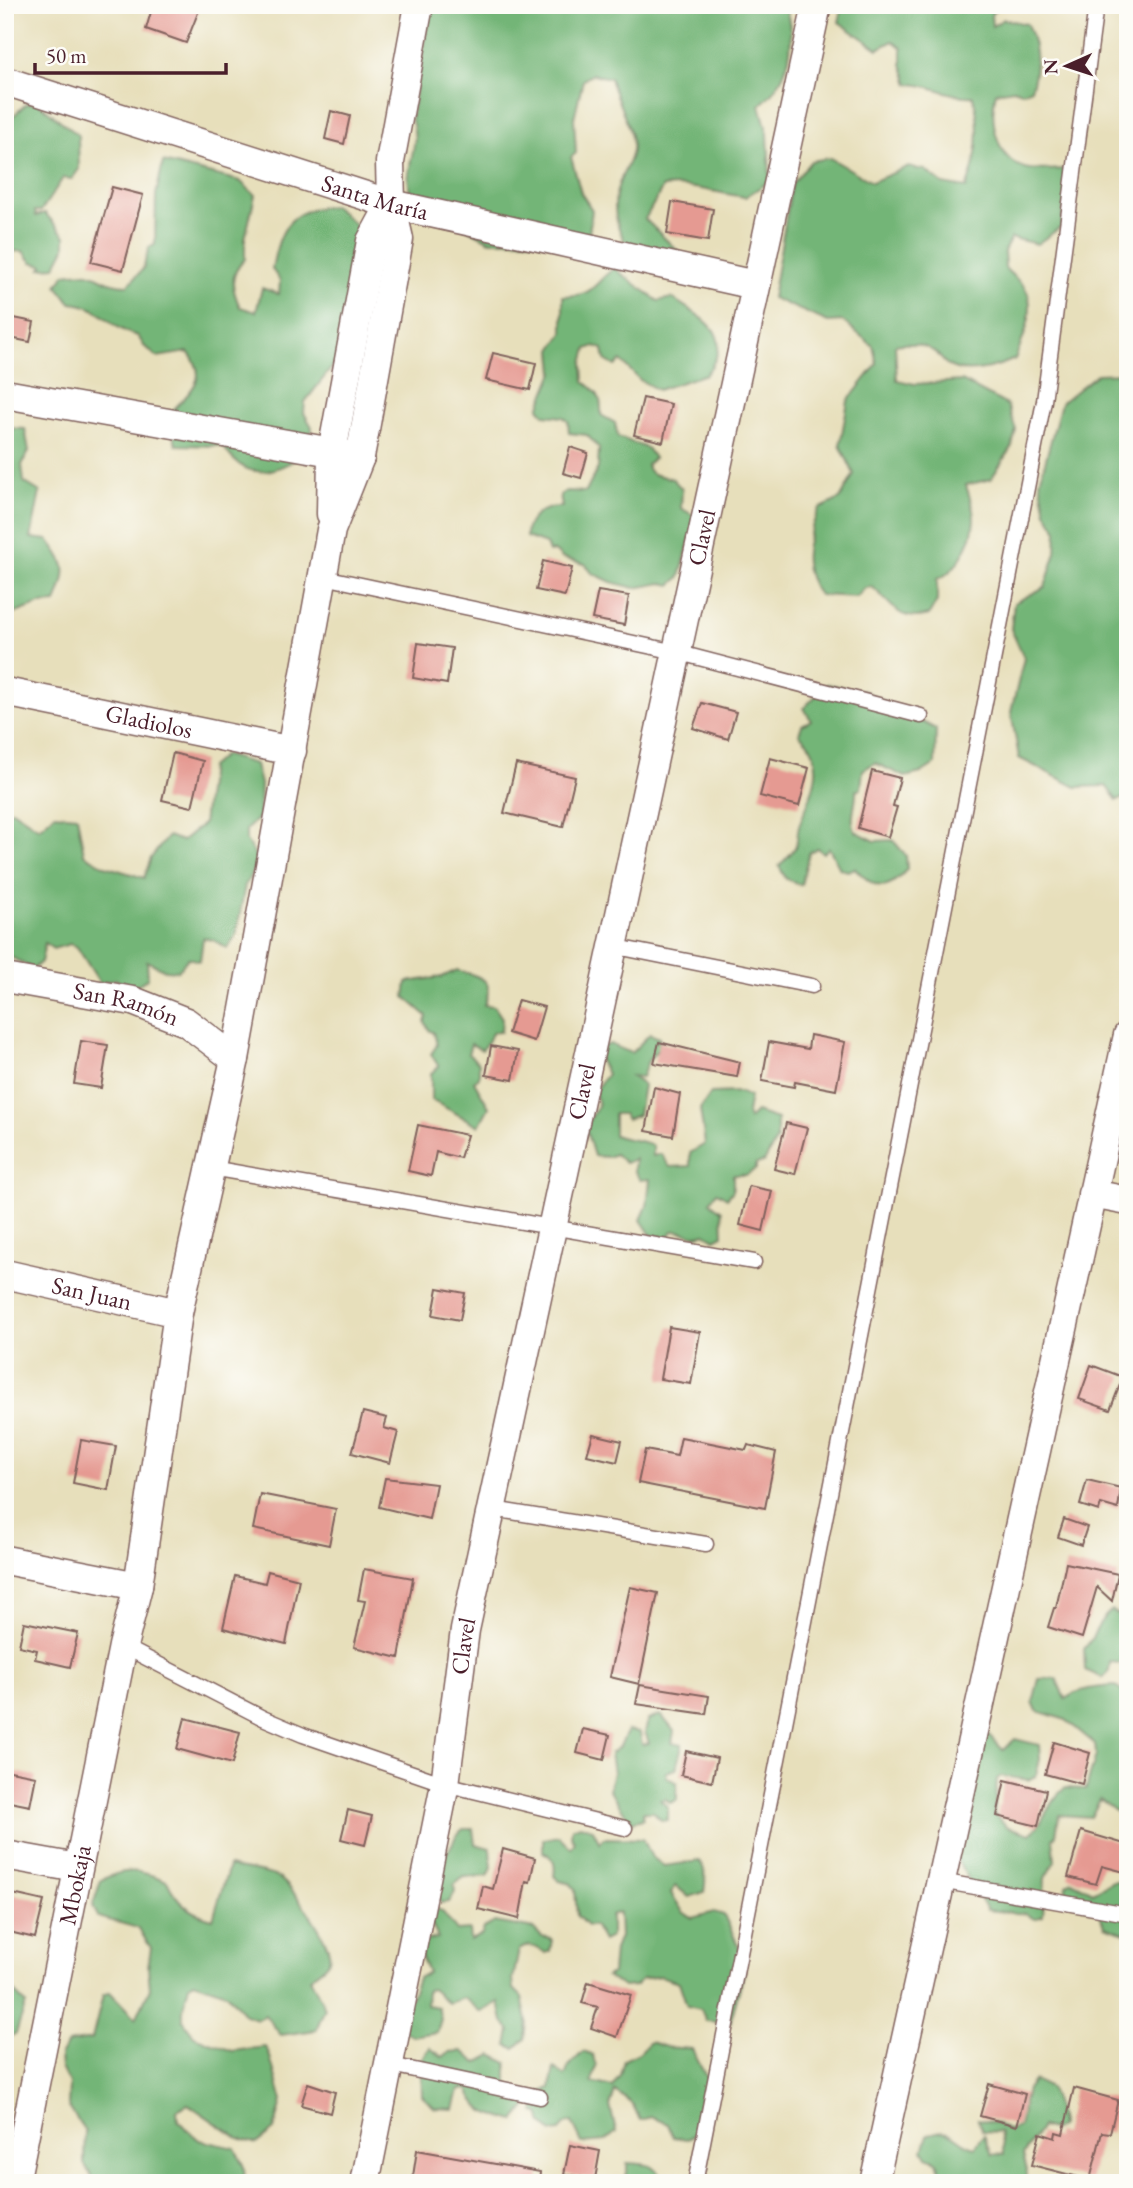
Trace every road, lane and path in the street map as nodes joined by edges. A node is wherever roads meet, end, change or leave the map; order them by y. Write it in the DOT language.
graph roads {
  1 [pos="419,5"];
  2 [pos="817,5"];
  3 [pos="1096,5"];
  4 [pos="5,80"];
  5 [pos="391,204"];
  6 [pos="755,285"];
  7 [pos="5,394"];
  8 [pos="332,452"];
  9 [pos="360,457"];
  10 [pos="331,530"];
  11 [pos="324,577"];
  12 [pos="676,652"];
  13 [pos="5,692"];
  14 [pos="921,716"];
  15 [pos="292,751"];
  16 [pos="612,946"];
  17 [pos="5,978"];
  18 [pos="812,986"];
  19 [pos="1128,1035"];
  20 [pos="235,1059"];
  21 [pos="211,1168"];
  22 [pos="1092,1194"];
  23 [pos="1128,1201"];
  24 [pos="551,1225"];
  25 [pos="754,1262"];
  26 [pos="5,1274"];
  27 [pos="178,1313"];
  28 [pos="493,1510"];
  29 [pos="706,1544"];
  30 [pos="5,1560"];
  31 [pos="138,1586"];
  32 [pos="122,1646"];
  33 [pos="444,1784"];
  34 [pos="625,1828"];
  35 [pos="5,1855"];
  36 [pos="77,1868"];
  37 [pos="940,1881"];
  38 [pos="1128,1914"];
  39 [pos="391,2065"];
  40 [pos="540,2096"];
  41 [pos="15,2183"];
  42 [pos="365,2183"];
  43 [pos="695,2183"];
  44 [pos="874,2183"];
  1 -- 5 [label="street"];
  2 -- 6 [label="street, Clavel"];
  3 -- 43 [label="lane"];
  4 -- 5 [label="street, Santa María"];
  5 -- 6 [label="street, Santa María"];
  5 -- 8 [label="street"];
  5 -- 9 [label="street"];
  6 -- 12 [label="street, Clavel"];
  7 -- 8 [label="street"];
  8 -- 9 [label="street"];
  8 -- 10 [label="street"];
  9 -- 10 [label="street"];
  10 -- 11 [label="street, Mbokaja"];
  11 -- 12 [label="lane"];
  11 -- 15 [label="street, Mbokaja"];
  12 -- 14 [label="lane"];
  12 -- 16 [label="street, Clavel"];
  13 -- 15 [label="street, Gladiolos"];
  15 -- 20 [label="street, Mbokaja"];
  16 -- 18 [label="lane"];
  16 -- 24 [label="street, Clavel"];
  17 -- 20 [label="street, San Ramón"];
  19 -- 22 [label="street"];
  20 -- 21 [label="street, Mbokaja"];
  21 -- 24 [label="lane"];
  21 -- 27 [label="street, Mbokaja"];
  22 -- 23 [label="street"];
  22 -- 37 [label="street"];
  24 -- 25 [label="lane"];
  24 -- 28 [label="street, Clavel"];
  26 -- 27 [label="street, San Juan"];
  27 -- 31 [label="street, Mbokaja"];
  28 -- 29 [label="lane"];
  28 -- 33 [label="street, Clavel"];
  30 -- 31 [label="street"];
  31 -- 32 [label="street, Mbokaja"];
  32 -- 33 [label="lane"];
  32 -- 36 [label="street, Mbokaja"];
  33 -- 34 [label="lane"];
  33 -- 39 [label="street, Clavel"];
  35 -- 36 [label="street"];
  36 -- 41 [label="street, Mbokaja"];
  37 -- 38 [label="lane"];
  37 -- 44 [label="street"];
  39 -- 40 [label="lane"];
  39 -- 42 [label="street, Clavel"];
}
